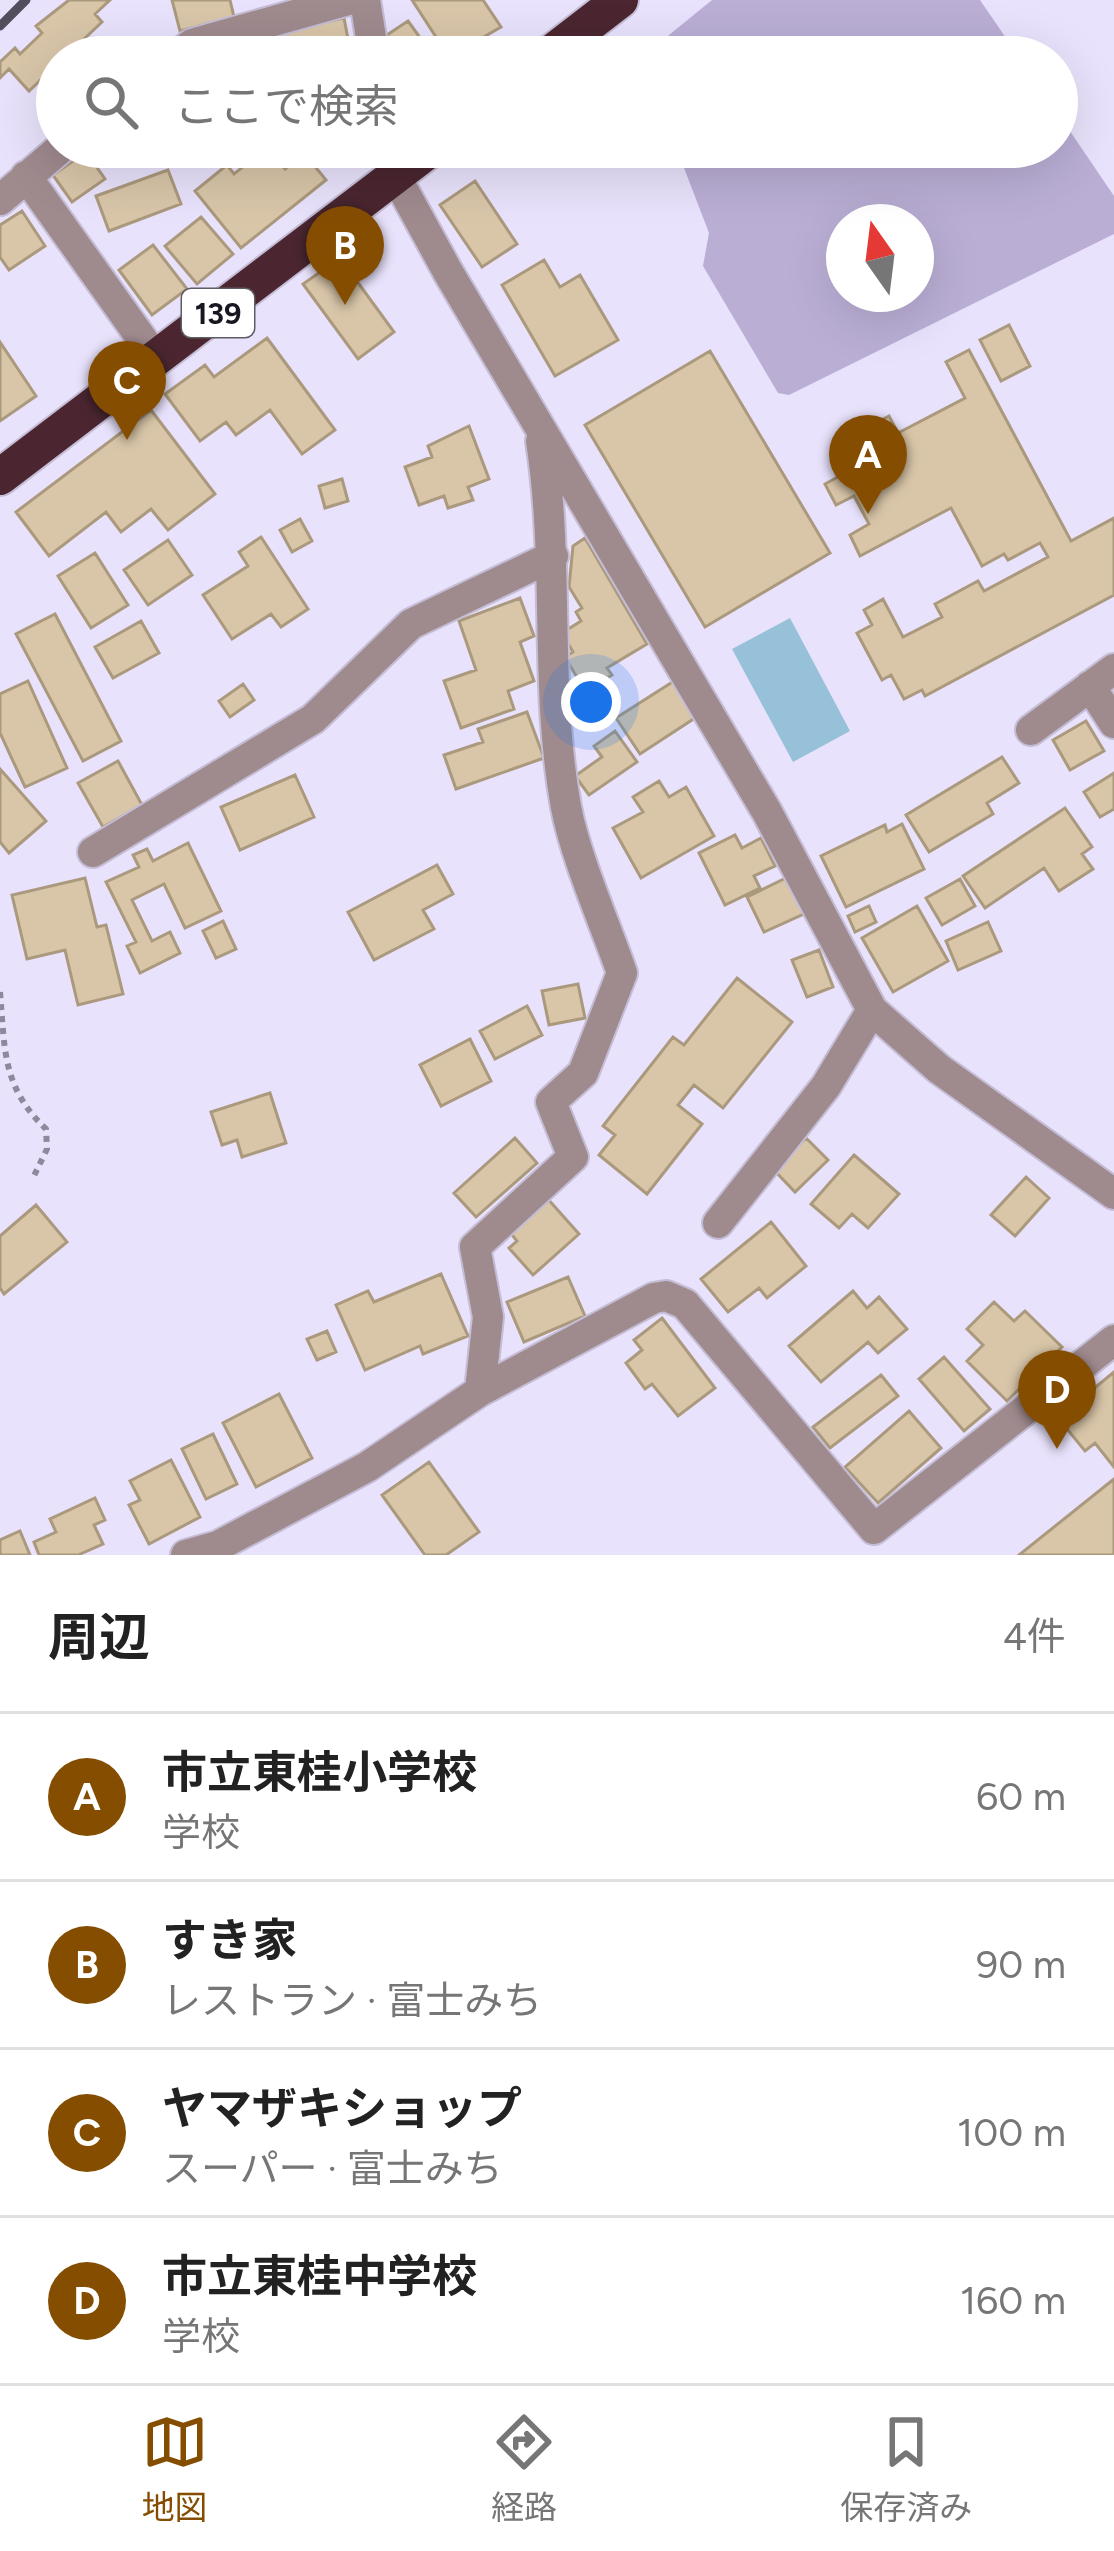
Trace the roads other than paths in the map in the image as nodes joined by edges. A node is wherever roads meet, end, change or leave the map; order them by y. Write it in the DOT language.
graph roads {
  1 [pos="348,0"];
  2 [pos="364,0"];
  3 [pos="620,0"];
  4 [pos="230,36"];
  5 [pos="370,36"];
  6 [pos="573,36"];
  7 [pos="36,168"];
  8 [pos="386,168"];
  9 [pos="396,168"];
  10 [pos="26,176"];
  11 [pos="0,200"];
  12 [pos="157,360"];
  13 [pos="538,423"];
  14 [pos="0,476"];
  15 [pos="553,556"];
  16 [pos="1102,678"];
  17 [pos="1114,723"];
  18 [pos="1031,730"];
  19 [pos="92,852"];
  20 [pos="872,1010"];
  21 [pos="1114,1194"];
  22 [pos="718,1223"];
  23 [pos="1114,1340"];
  24 [pos="480,1391"];
  25 [pos="219,1550"];
  26 [pos="186,1555"];
  1 -- 4 [label="street"];
  2 -- 5 [label="street"];
  3 -- 6 [label="highway"];
  7 -- 10 [label="street"];
  8 -- 12 [label="highway, 139"];
  9 -- 13 [label="street"];
  10 -- 11 [label="street"];
  10 -- 12 [label="street"];
  12 -- 14 [label="highway, 139"];
  13 -- 15 [label="street"];
  13 -- 20 [label="street"];
  15 -- 19 [label="street"];
  15 -- 24 [label="street"];
  16 -- 17 [label="street"];
  16 -- 18 [label="street"];
  20 -- 21 [label="street"];
  20 -- 22 [label="street"];
  23 -- 24 [label="street"];
  24 -- 25 [label="street"];
  25 -- 26 [label="street"];
}
